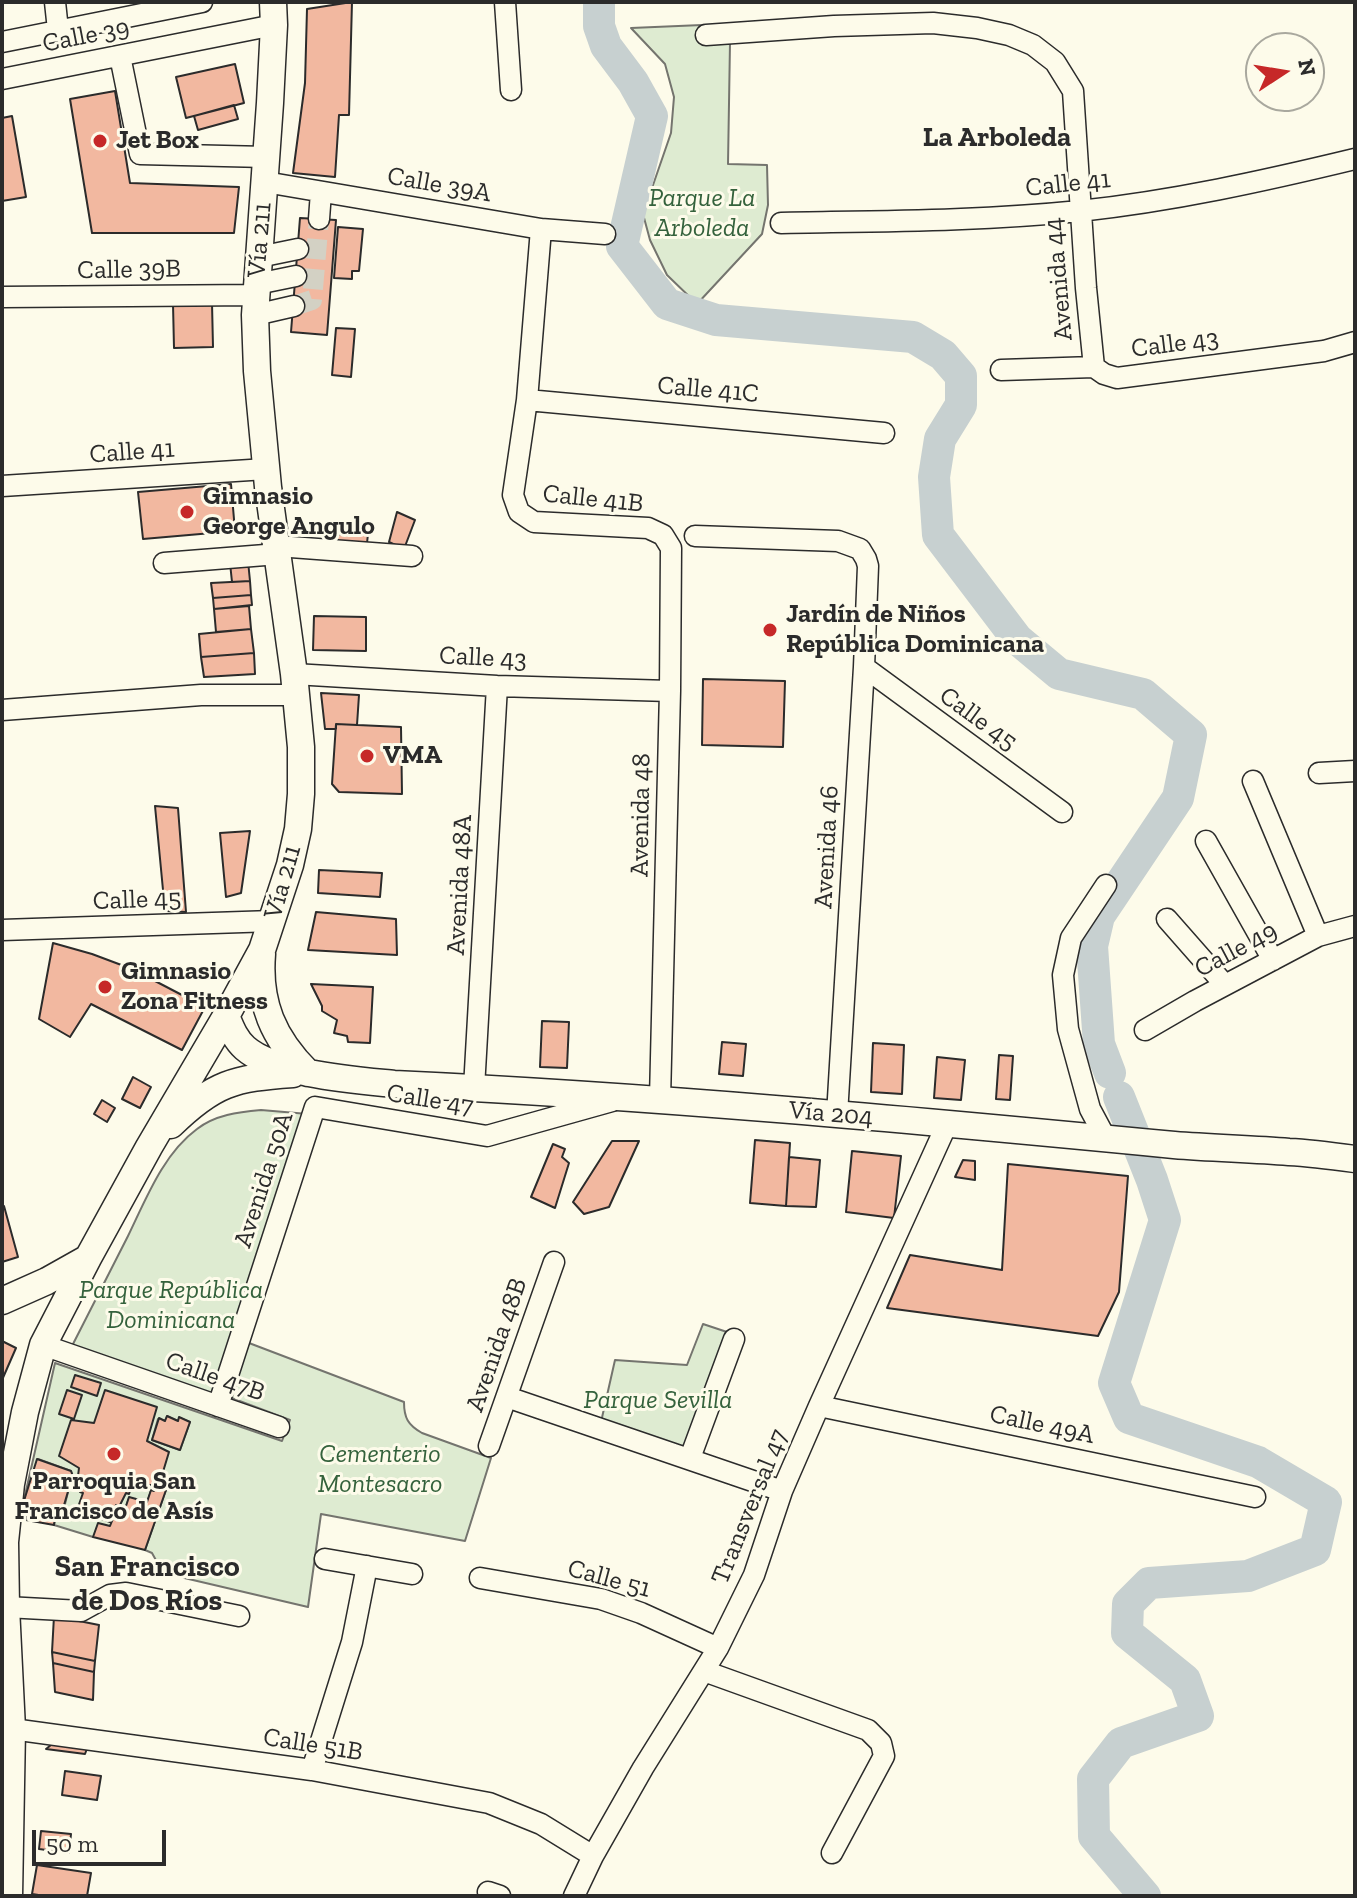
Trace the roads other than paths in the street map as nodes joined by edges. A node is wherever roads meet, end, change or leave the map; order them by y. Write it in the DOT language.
graph roads {
  1 [pos="55,2"];
  2 [pos="202,2"];
  3 [pos="505,2"];
  4 [pos="273,14"];
  5 [pos="58,30"];
  6 [pos="706,35"];
  7 [pos="2,42"];
  8 [pos="120,56"];
  9 [pos="2,79"];
  10 [pos="511,90"];
  11 [pos="1355,159"];
  12 [pos="266,170"];
  13 [pos="321,192"];
  14 [pos="1080,211"];
  15 [pos="319,219"];
  16 [pos="781,223"];
  17 [pos="541,229"];
  18 [pos="605,234"];
  19 [pos="298,249"];
  20 [pos="259,257"];
  21 [pos="296,276"];
  22 [pos="2,297"];
  23 [pos="256,298"];
  24 [pos="294,306"];
  25 [pos="1355,342"];
  26 [pos="1094,367"];
  27 [pos="1001,370"];
  28 [pos="527,400"];
  29 [pos="884,433"];
  30 [pos="266,469"];
  31 [pos="2,486"];
  32 [pos="663,535"];
  33 [pos="695,536"];
  34 [pos="278,550"];
  35 [pos="412,556"];
  36 [pos="164,563"];
  37 [pos="864,667"];
  38 [pos="295,684"];
  39 [pos="497,686"];
  40 [pos="670,691"];
  41 [pos="2,710"];
  42 [pos="1355,771"];
  43 [pos="1319,773"];
  44 [pos="1253,781"];
  45 [pos="1062,812"];
  46 [pos="1206,841"];
  47 [pos="1106,885"];
  48 [pos="1167,919"];
  49 [pos="273,921"];
  50 [pos="1355,926"];
  51 [pos="2,930"];
  52 [pos="1318,936"];
  53 [pos="262,950"];
  54 [pos="1273,960"];
  55 [pos="1225,985"];
  56 [pos="226,1016"];
  57 [pos="1145,1030"];
  58 [pos="308,1073"];
  59 [pos="474,1088"];
  60 [pos="627,1097"];
  61 [pos="660,1099"];
  62 [pos="315,1107"];
  63 [pos="837,1115"];
  64 [pos="947,1124"];
  65 [pos="1112,1138"];
  66 [pos="149,1147"];
  67 [pos="1355,1159"];
  68 [pos="88,1258"];
  69 [pos="554,1262"];
  70 [pos="70,1292"];
  71 [pos="2,1301"];
  72 [pos="2,1308"];
  73 [pos="734,1339"];
  74 [pos="43,1345"];
  75 [pos="507,1397"];
  76 [pos="218,1406"];
  77 [pos="819,1406"];
  78 [pos="279,1427"];
  79 [pos="489,1446"];
  80 [pos="690,1458"];
  81 [pos="6,1485"];
  82 [pos="782,1491"];
  83 [pos="1255,1497"];
  84 [pos="325,1559"];
  85 [pos="367,1566"];
  86 [pos="412,1574"];
  87 [pos="480,1578"];
  88 [pos="6,1607"];
  89 [pos="239,1616"];
  90 [pos="718,1648"];
  91 [pos="704,1671"];
  92 [pos="12,1729"];
  93 [pos="312,1770"];
  94 [pos="832,1853"];
  95 [pos="593,1856"];
  96 [pos="10,1896"];
  97 [pos="574,1896"];
  1 -- 5 [label="street"];
  2 -- 5 [label="street, Calle 39"];
  3 -- 10 [label="street"];
  4 -- 8 [label="street, Calle 39"];
  4 -- 12 [label="main road, Vía 211"];
  5 -- 7 [label="street, Calle 39"];
  6 -- 14 [label="street, Avenida 44"];
  8 -- 9 [label="street, Calle 39"];
  8 -- 12 [label="street, Calle 39A"];
  11 -- 14 [label="street, Calle 41"];
  12 -- 13 [label="street, Calle 39A"];
  12 -- 20 [label="main road, Vía 211"];
  13 -- 15 [label="street"];
  13 -- 17 [label="street, Calle 39A"];
  14 -- 16 [label="street, Calle 41"];
  14 -- 26 [label="street, Avenida 44"];
  17 -- 18 [label="street, Calle 39A"];
  17 -- 28 [label="street"];
  19 -- 20 [label="street"];
  20 -- 23 [label="main road, Vía 211"];
  21 -- 23 [label="street"];
  22 -- 23 [label="street, Calle 39B"];
  23 -- 24 [label="street"];
  23 -- 30 [label="main road, Vía 211"];
  25 -- 26 [label="street, Calle 43"];
  26 -- 27 [label="street, Calle 43"];
  28 -- 29 [label="street, Calle 41C"];
  28 -- 32 [label="street, Calle 41B"];
  30 -- 31 [label="street, Calle 41"];
  30 -- 34 [label="main road, Vía 211"];
  32 -- 40 [label="street, Avenida 48"];
  33 -- 37 [label="street, Avenida 46"];
  34 -- 35 [label="street"];
  34 -- 36 [label="street"];
  34 -- 38 [label="main road, Vía 211"];
  37 -- 45 [label="street, Calle 45"];
  37 -- 63 [label="street, Avenida 46"];
  38 -- 39 [label="street, Calle 43"];
  38 -- 41 [label="street, Calle 43"];
  38 -- 49 [label="main road, Vía 211"];
  39 -- 40 [label="street, Calle 43"];
  39 -- 59 [label="street, Avenida 48A"];
  40 -- 61 [label="street, Avenida 48"];
  42 -- 43 [label="street"];
  44 -- 52 [label="street"];
  46 -- 54 [label="street"];
  47 -- 65 [label="street"];
  48 -- 55 [label="street"];
  49 -- 51 [label="street, Calle 45"];
  49 -- 53 [label="main road, Vía 211"];
  50 -- 52 [label="street, Calle 49"];
  52 -- 54 [label="street, Calle 49"];
  53 -- 56 [label="main road, Vía 211"];
  53 -- 58 [label="main road"];
  54 -- 55 [label="street, Calle 49"];
  55 -- 57 [label="street, Calle 49"];
  56 -- 58 [label="main road, Vía 204"];
  56 -- 66 [label="main road, Vía 211"];
  58 -- 59 [label="main road, Vía 204"];
  58 -- 66 [label="main road"];
  59 -- 60 [label="main road, Vía 204"];
  60 -- 61 [label="main road, Vía 204"];
  60 -- 62 [label="street, Calle 47"];
  61 -- 63 [label="main road, Vía 204"];
  62 -- 76 [label="street, Avenida 50A"];
  63 -- 64 [label="main road, Vía 204"];
  64 -- 65 [label="main road, Vía 204"];
  64 -- 77 [label="street, Transversal 47"];
  65 -- 67 [label="main road, Vía 204"];
  66 -- 68 [label="main road, Vía 211"];
  68 -- 70 [label="main road, Vía 211"];
  68 -- 71 [label="main road"];
  69 -- 75 [label="street, Avenida 48B"];
  70 -- 72 [label="main road"];
  70 -- 74 [label="main road, Vía 211"];
  73 -- 80 [label="street"];
  74 -- 76 [label="street, Calle 47B"];
  74 -- 81 [label="main road, Vía 211"];
  75 -- 79 [label="street, Avenida 48B"];
  75 -- 80 [label="street"];
  76 -- 78 [label="street, Calle 47B"];
  77 -- 82 [label="street, Transversal 47"];
  77 -- 83 [label="street, Calle 49A"];
  80 -- 82 [label="street"];
  81 -- 88 [label="main road, Vía 211"];
  82 -- 90 [label="street, Transversal 47"];
  84 -- 85 [label="street"];
  85 -- 86 [label="street"];
  85 -- 93 [label="street"];
  87 -- 90 [label="street, Calle 51"];
  88 -- 89 [label="street"];
  88 -- 92 [label="main road, Vía 211"];
  90 -- 91 [label="street, Transversal 47"];
  91 -- 94 [label="street"];
  91 -- 95 [label="street, Transversal 47"];
  92 -- 93 [label="street, Calle 51B"];
  92 -- 96 [label="main road, Vía 211"];
  93 -- 95 [label="street, Calle 51B"];
  95 -- 97 [label="street, Transversal 47"];
}
